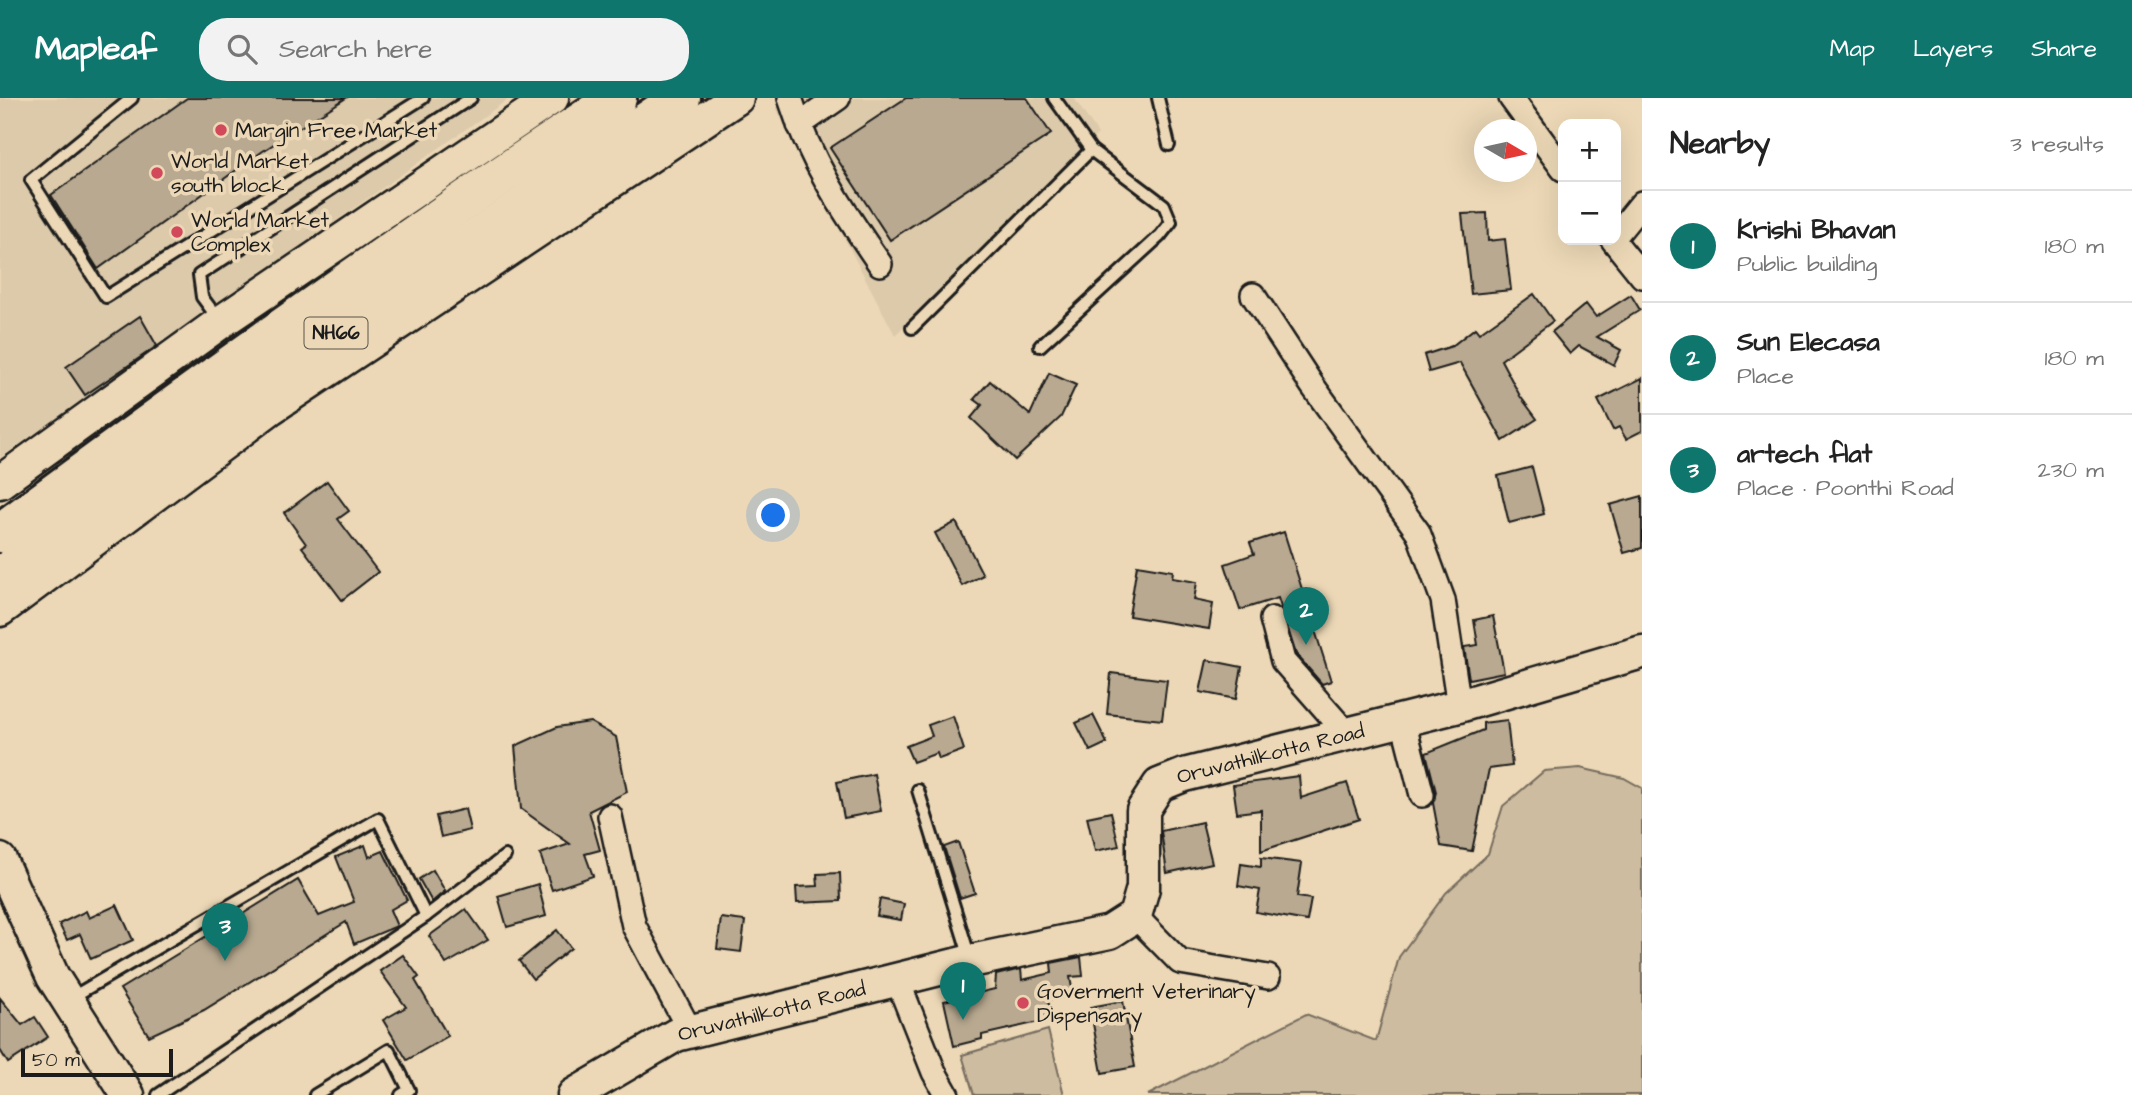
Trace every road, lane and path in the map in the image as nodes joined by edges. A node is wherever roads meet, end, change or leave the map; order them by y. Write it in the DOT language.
graph roads {
  1 [pos="132,98"];
  2 [pos="423,98"];
  3 [pos="471,98"];
  4 [pos="552,98"];
  5 [pos="618,98"];
  6 [pos="681,98"];
  7 [pos="737,98"];
  8 [pos="790,98"];
  9 [pos="838,98"];
  10 [pos="1054,98"];
  11 [pos="1158,98"];
  12 [pos="1511,98"];
  13 [pos="799,125"];
  14 [pos="1169,145"];
  15 [pos="1091,150"];
  16 [pos="1558,162"];
  17 [pos="1642,203"];
  18 [pos="1621,229"];
  19 [pos="1617,245"];
  20 [pos="880,264"];
  21 [pos="1642,276"];
  22 [pos="1253,295"];
  23 [pos="221,322"];
  24 [pos="912,328"];
  25 [pos="1040,346"];
  26 [pos="0,482"];
  27 [pos="0,533"];
  28 [pos="0,577"];
  29 [pos="0,610"];
  30 [pos="1272,619"];
  31 [pos="1642,652"];
  32 [pos="1459,706"];
  33 [pos="1403,721"];
  34 [pos="1348,735"];
  35 [pos="918,790"];
  36 [pos="1422,795"];
  37 [pos="610,816"];
  38 [pos="505,856"];
  39 [pos="0,860"];
  40 [pos="426,916"];
  41 [pos="1135,916"];
  42 [pos="971,961"];
  43 [pos="1268,977"];
  44 [pos="897,979"];
  45 [pos="67,1000"];
  46 [pos="690,1031"];
  47 [pos="126,1094"];
  48 [pos="158,1095"];
  49 [pos="315,1095"];
  50 [pos="401,1095"];
  51 [pos="574,1095"];
  52 [pos="947,1095"];
  1 -- 2 [label="lane"];
  3 -- 23 [label="lane"];
  4 -- 23 [label="street"];
  5 -- 27 [label="highway, NH66"];
  6 -- 28 [label="highway, NH66"];
  7 -- 29 [label="street"];
  8 -- 13 [label="street"];
  9 -- 13 [label="street"];
  10 -- 15 [label="lane"];
  11 -- 14 [label="lane"];
  12 -- 16 [label="street"];
  13 -- 20 [label="street"];
  15 -- 24 [label="lane"];
  15 -- 25 [label="lane"];
  17 -- 18 [label="street"];
  19 -- 21 [label="street"];
  22 -- 32 [label="street"];
  23 -- 26 [label="street"];
  30 -- 34 [label="street"];
  31 -- 32 [label="street, Oruvathilkotta Road"];
  32 -- 33 [label="street, Oruvathilkotta Road"];
  33 -- 34 [label="street, Oruvathilkotta Road"];
  33 -- 36 [label="street"];
  34 -- 41 [label="street, Oruvathilkotta Road"];
  35 -- 42 [label="lane"];
  37 -- 46 [label="street"];
  38 -- 40 [label="lane"];
  39 -- 45 [label="street"];
  40 -- 45 [label="lane"];
  40 -- 48 [label="lane"];
  41 -- 42 [label="street, Oruvathilkotta Road"];
  41 -- 43 [label="street"];
  42 -- 44 [label="street, Oruvathilkotta Road"];
  44 -- 46 [label="street, Oruvathilkotta Road"];
  44 -- 52 [label="street"];
  45 -- 47 [label="street"];
  46 -- 51 [label="street, Oruvathilkotta Road"];
  49 -- 50 [label="lane"];
}
